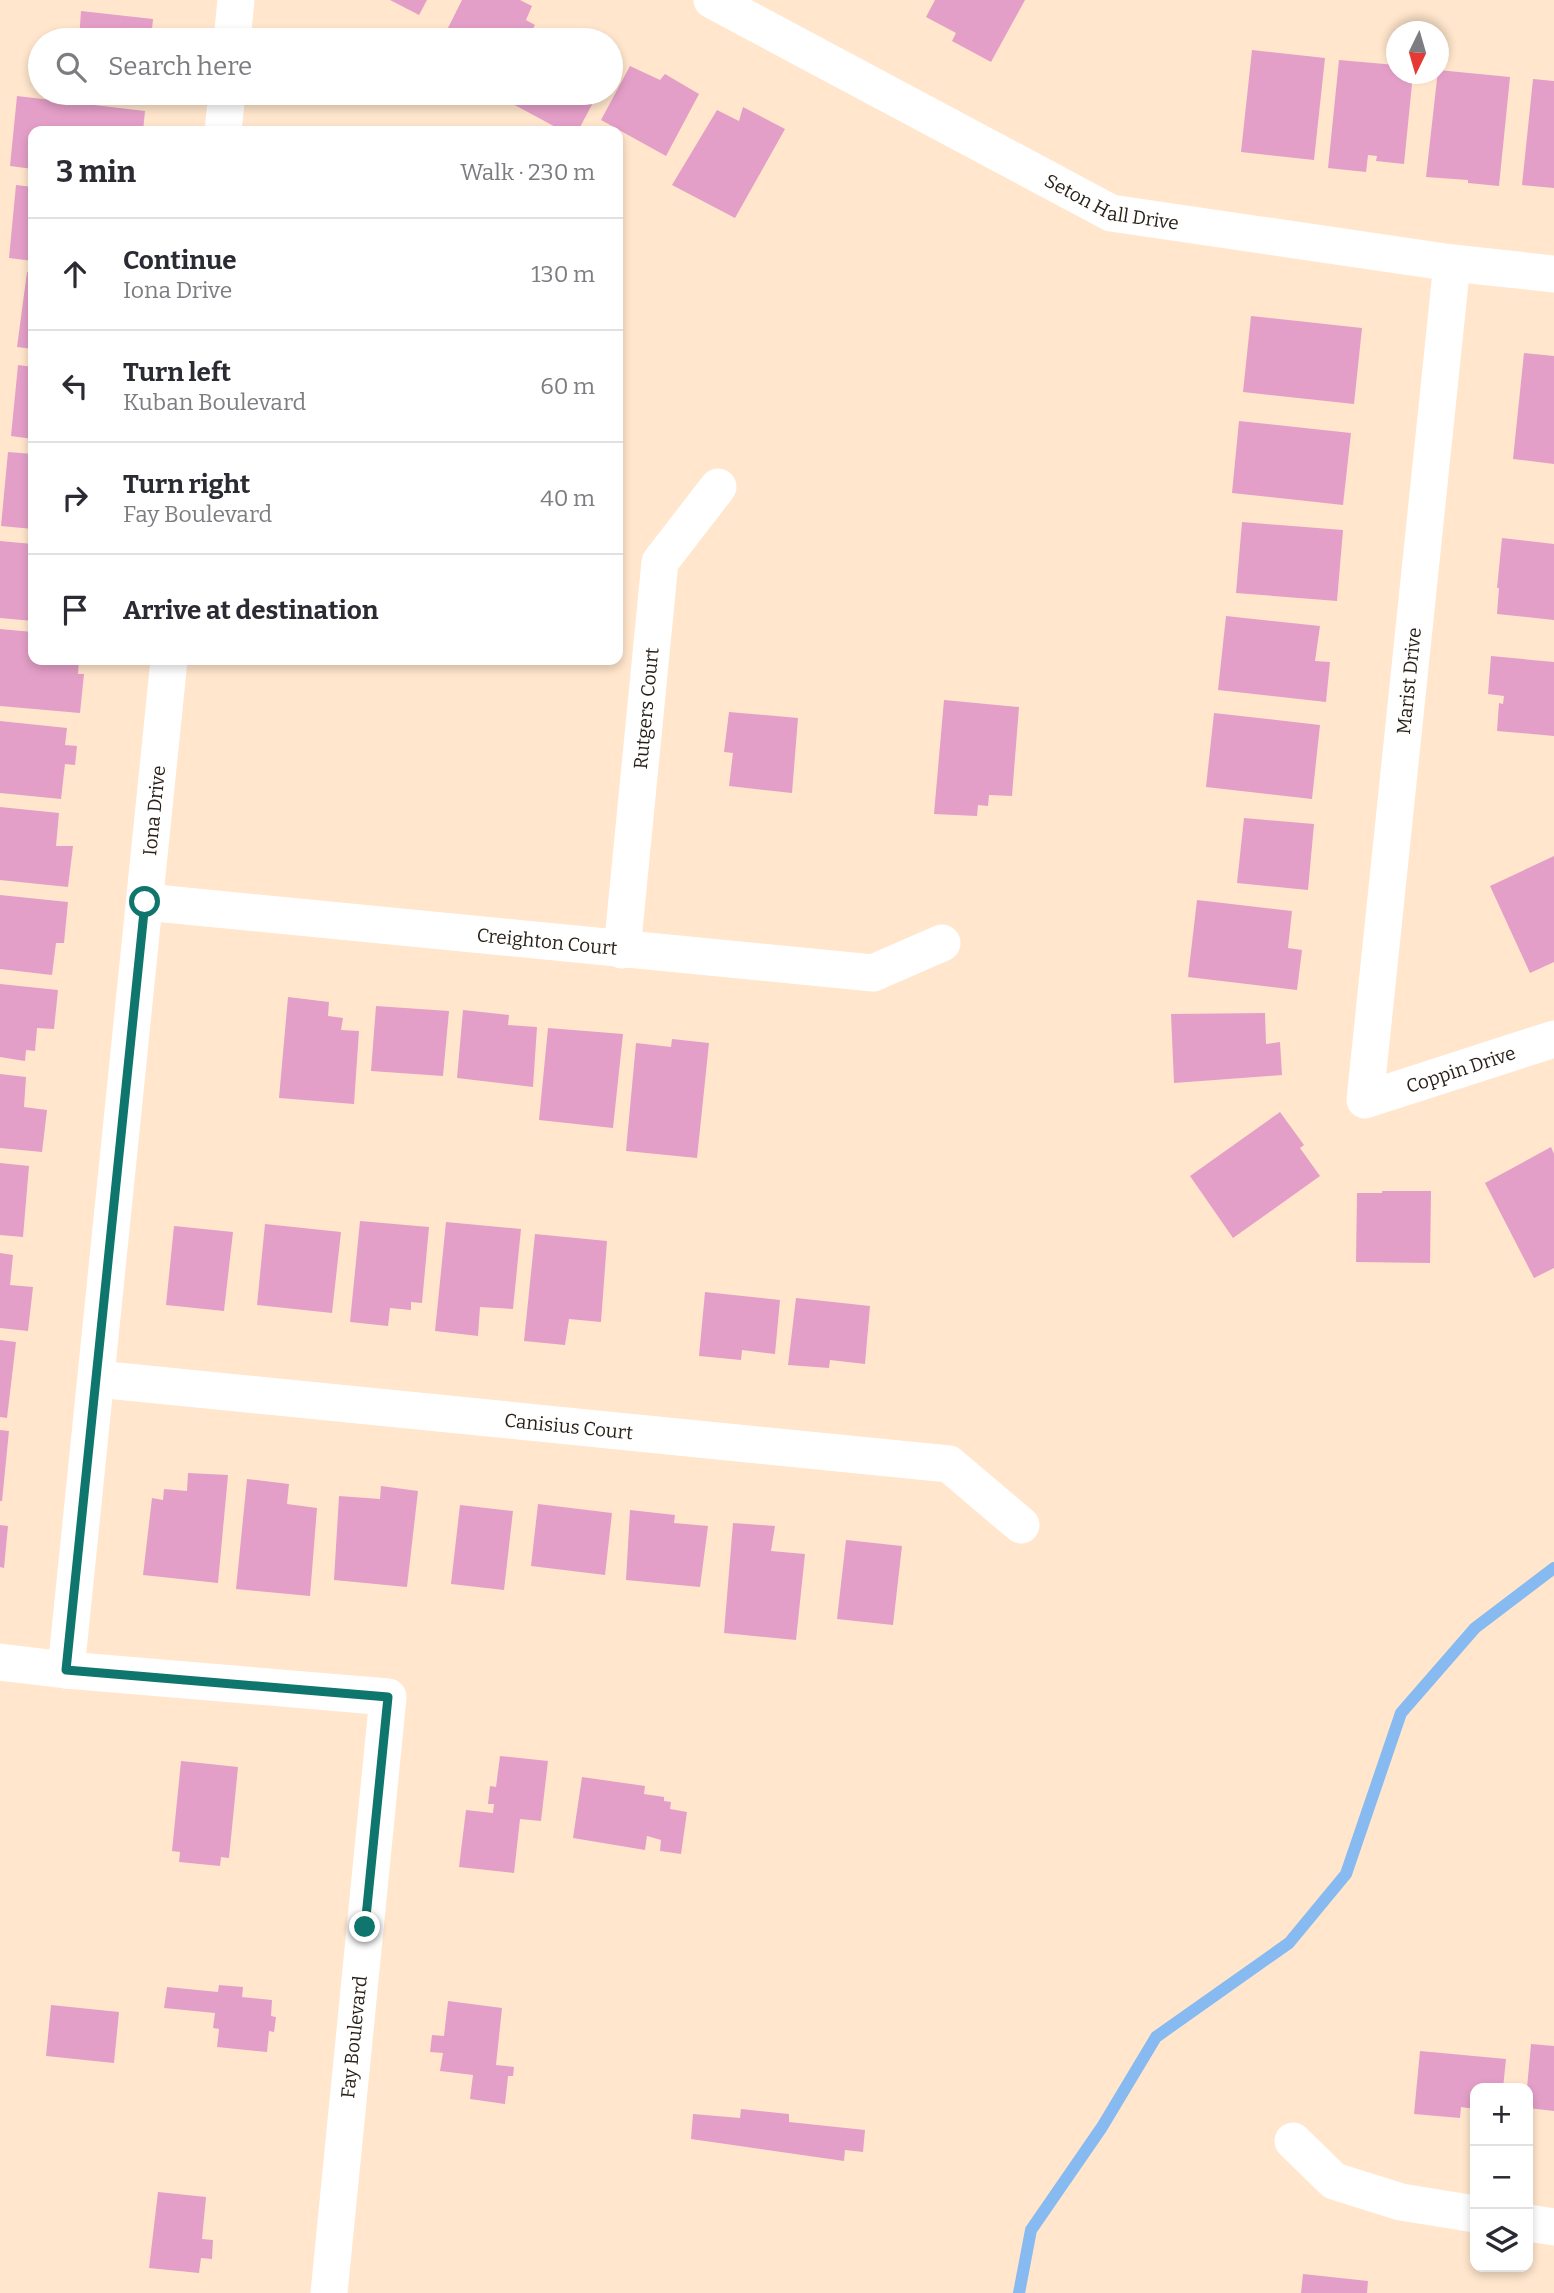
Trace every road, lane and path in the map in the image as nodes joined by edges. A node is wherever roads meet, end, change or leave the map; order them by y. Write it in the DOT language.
graph roads {
  1 [pos="236,0"];
  2 [pos="712,0"];
  3 [pos="233,28"];
  4 [pos="225,105"];
  5 [pos="223,126"];
  6 [pos="1452,263"];
  7 [pos="1554,274"];
  8 [pos="718,487"];
  9 [pos="169,665"];
  10 [pos="145,902"];
  11 [pos="942,943"];
  12 [pos="622,950"];
  13 [pos="1554,1039"];
  14 [pos="1365,1100"];
  15 [pos="97,1379"];
  16 [pos="1021,1525"];
  17 [pos="0,1661"];
  18 [pos="66,1670"];
  19 [pos="1293,2141"];
  20 [pos="1470,2213"];
  21 [pos="1533,2224"];
  22 [pos="1554,2227"];
  23 [pos="329,2293"];
  1 -- 3 [label="street"];
  2 -- 6 [label="street, Seton Hall Drive"];
  4 -- 5 [label="street"];
  6 -- 7 [label="street, Seton Hall Drive"];
  6 -- 14 [label="street, Marist Drive"];
  8 -- 12 [label="street, Rutgers Court"];
  9 -- 10 [label="street, Iona Drive"];
  10 -- 12 [label="street, Creighton Court"];
  10 -- 15 [label="street, Iona Drive"];
  11 -- 12 [label="street, Creighton Court"];
  13 -- 14 [label="street, Coppin Drive"];
  15 -- 16 [label="street, Canisius Court"];
  15 -- 18 [label="street, Iona Drive"];
  17 -- 18 [label="street"];
  18 -- 23 [label="street, Fay Boulevard"];
  19 -- 20 [label="street"];
  21 -- 22 [label="street"];
}
